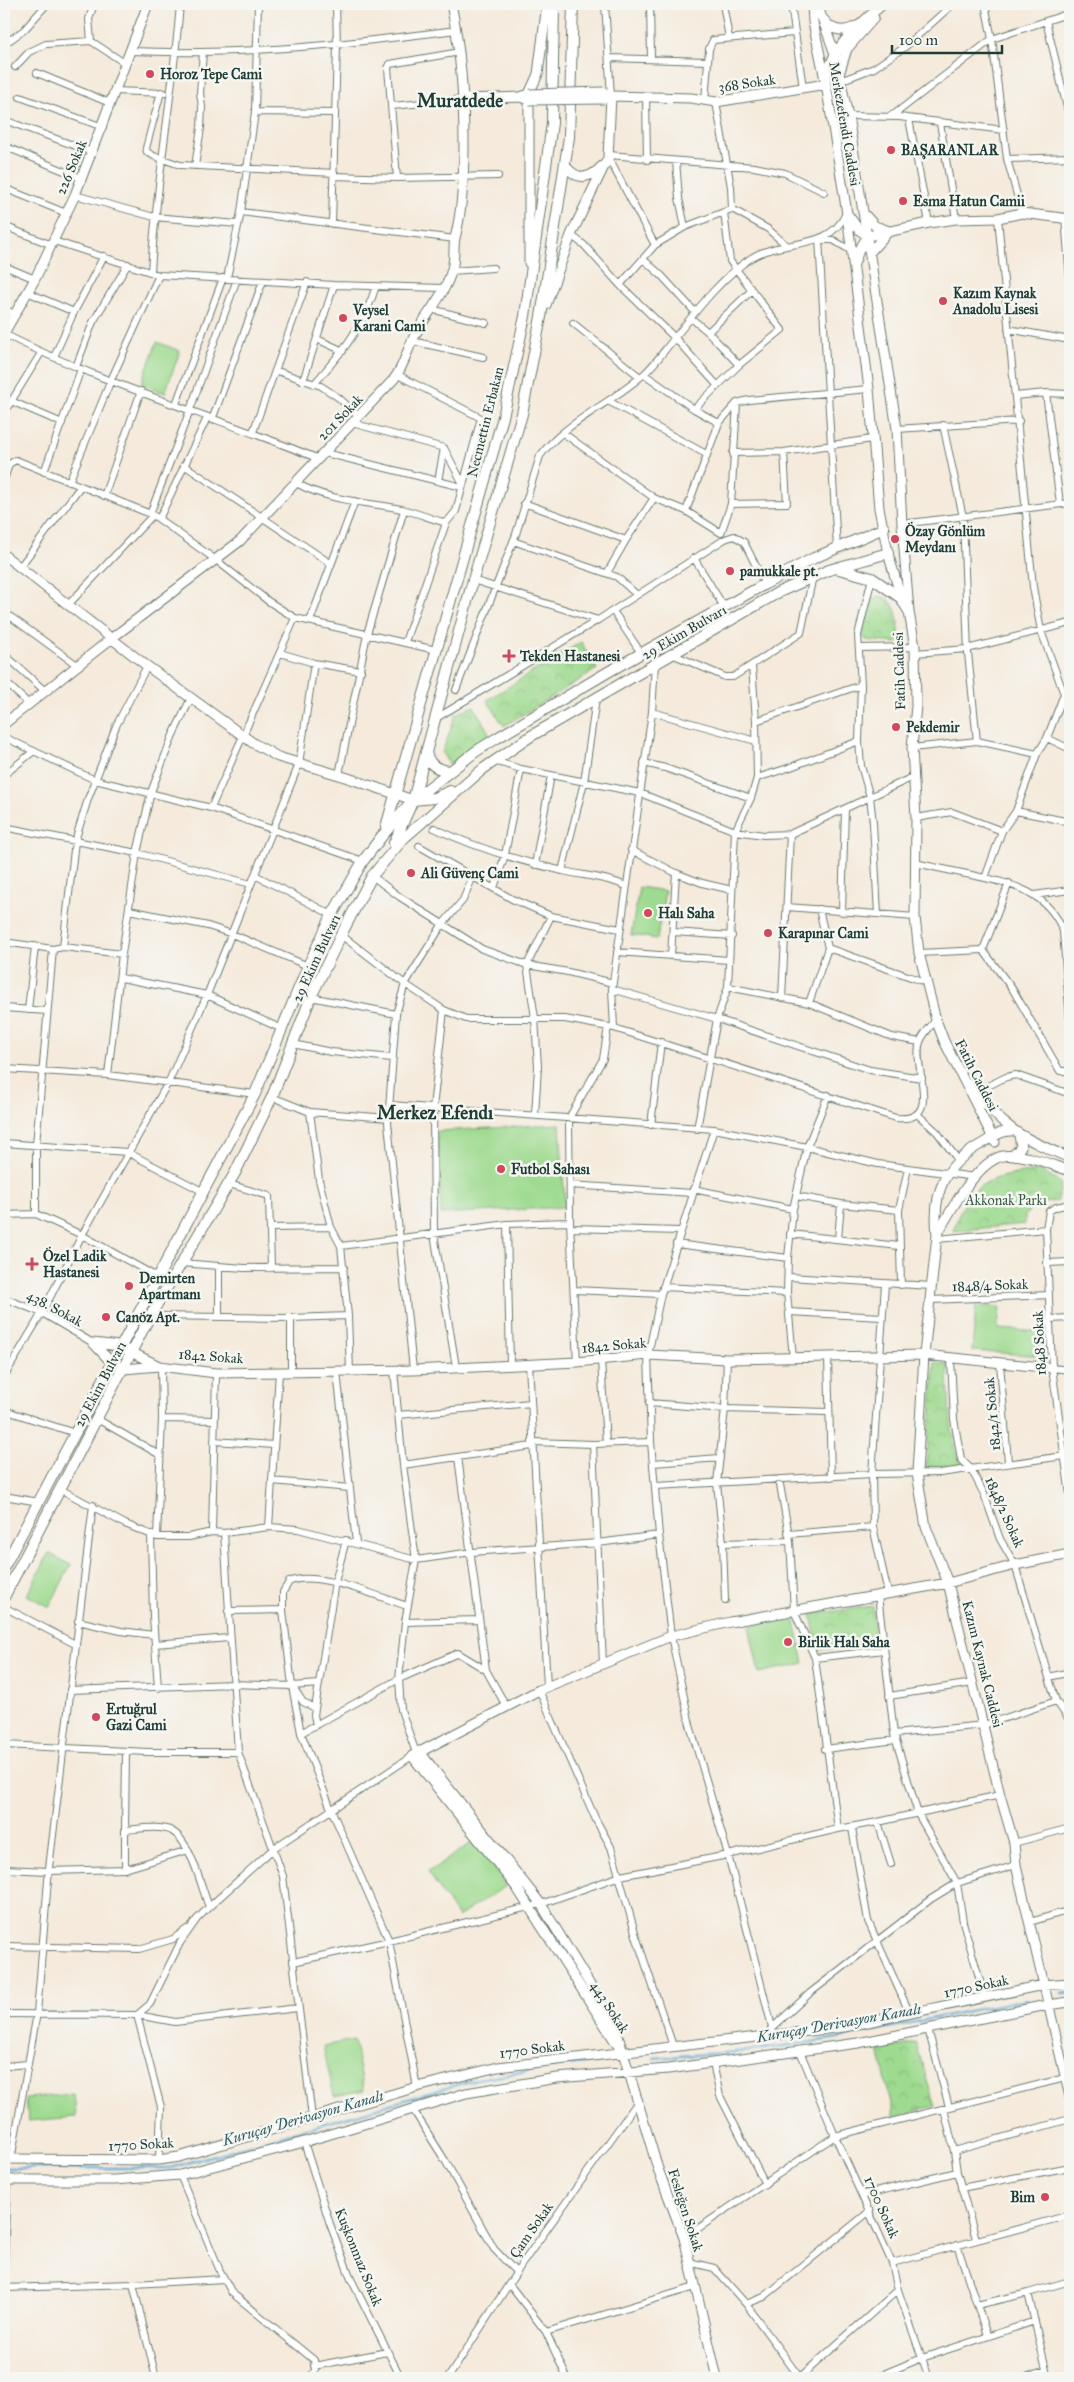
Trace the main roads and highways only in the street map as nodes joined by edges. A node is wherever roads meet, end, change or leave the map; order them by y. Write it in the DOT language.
graph roads {
  1 [pos="554,4"];
  2 [pos="573,4"];
  3 [pos="884,528"];
  4 [pos="888,553"];
  5 [pos="835,568"];
  6 [pos="901,598"];
  7 [pos="426,752"];
  8 [pos="449,772"];
  9 [pos="469,780"];
  10 [pos="413,800"];
  11 [pos="382,836"];
  12 [pos="381,865"];
  13 [pos="4,1567"];
  14 [pos="4,1598"];
  1 -- 11 [label="main road, Necmettin Erbakan"];
  2 -- 7 [label="main road"];
  3 -- 8 [label="main road, 29 Ekim Bulvarı"];
  4 -- 5 [label="main road, 29 Ekim Bulvarı"];
  5 -- 6 [label="main road"];
  5 -- 9 [label="main road, 29 Ekim Bulvarı"];
  7 -- 8 [label="main road"];
  7 -- 10 [label="main road"];
  8 -- 10 [label="main road, 29 Ekim Bulvarı"];
  9 -- 10 [label="main road"];
  9 -- 12 [label="main road, 29 Ekim Bulvarı"];
  10 -- 11 [label="main road, 29 Ekim Bulvarı"];
  10 -- 12 [label="main road"];
  11 -- 13 [label="main road, 29 Ekim Bulvarı"];
  12 -- 14 [label="main road, 29 Ekim Bulvarı"];
}
